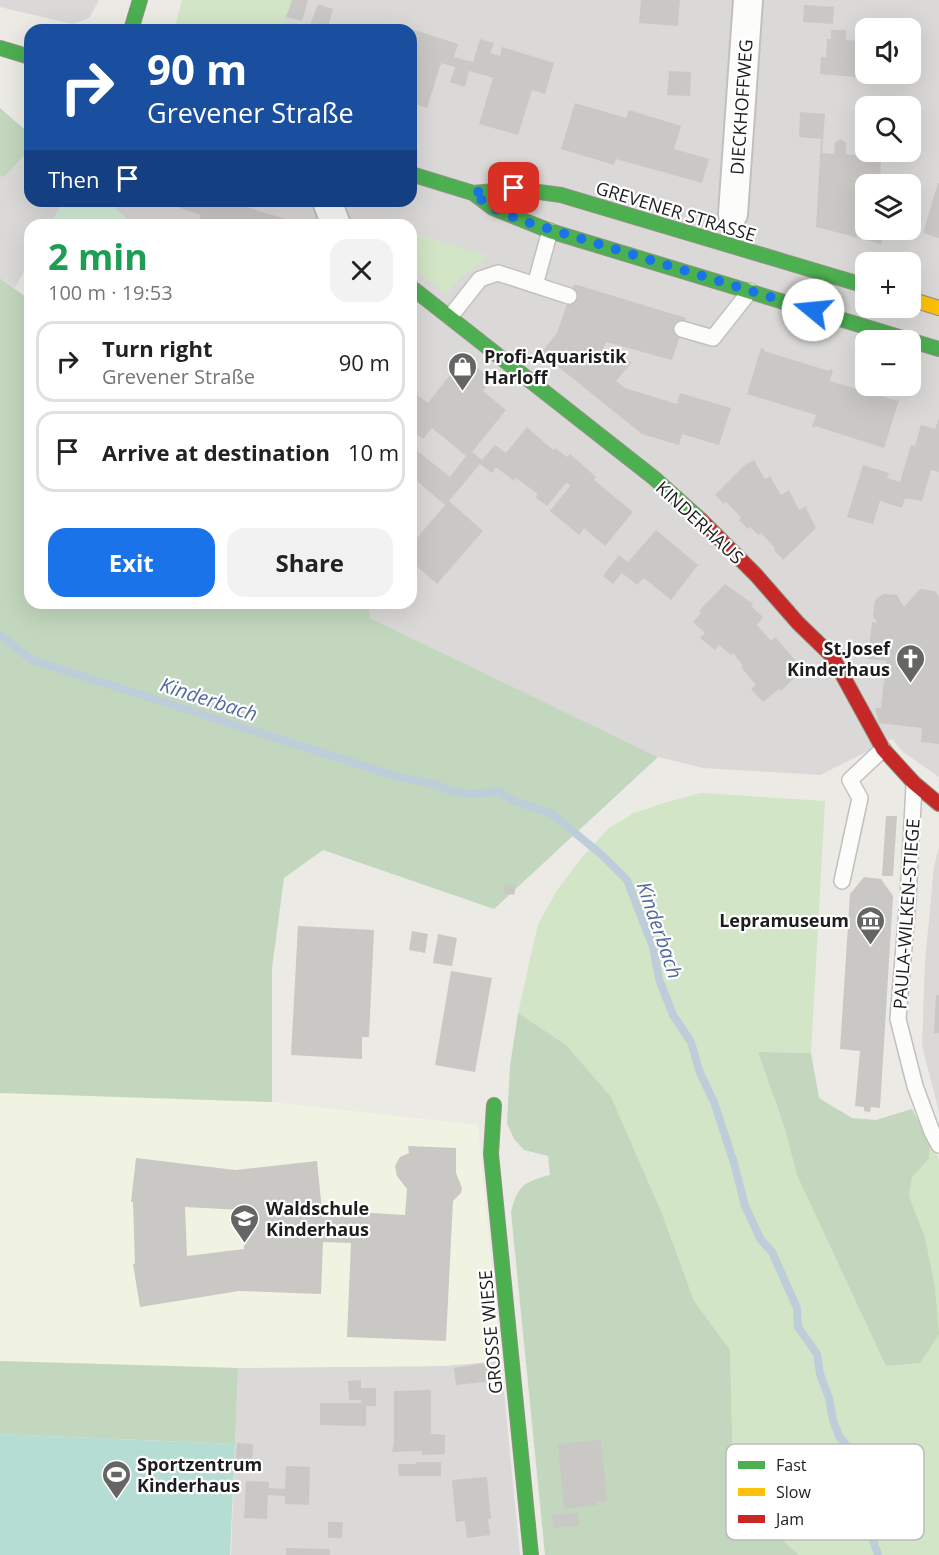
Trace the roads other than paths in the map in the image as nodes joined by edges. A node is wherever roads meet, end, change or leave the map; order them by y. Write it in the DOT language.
graph roads {
  1 [pos="140,0"];
  2 [pos="748,0"];
  3 [pos="133,24"];
  4 [pos="0,48"];
  5 [pos="24,55"];
  6 [pos="417,176"];
  7 [pos="472,193"];
  8 [pos="733,214"];
  9 [pos="550,231"];
  10 [pos="855,283"];
  11 [pos="535,285"];
  12 [pos="750,291"];
  13 [pos="417,292"];
  14 [pos="569,296"];
  15 [pos="921,302"];
  16 [pos="939,308"];
  17 [pos="450,317"];
  18 [pos="682,329"];
  19 [pos="939,349"];
  20 [pos="883,749"];
  21 [pos="914,783"];
  22 [pos="939,804"];
  23 [pos="842,881"];
  24 [pos="494,1105"];
  25 [pos="939,1145"];
  26 [pos="531,1555"];
  1 -- 3 [label="street"];
  2 -- 8 [label="street, DIECKHOFFWEG"];
  4 -- 5 [label="street"];
  6 -- 7 [label="street, GREVENER STRASSE"];
  7 -- 9 [label="street, GREVENER STRASSE"];
  7 -- 10 [label="street, GREVENER STRASSE"];
  9 -- 11 [label="lane"];
  9 -- 12 [label="street, GREVENER STRASSE"];
  11 -- 14 [label="lane"];
  11 -- 17 [label="lane"];
  12 -- 18 [label="lane"];
  12 -- 19 [label="street, GREVENER STRASSE"];
  13 -- 17 [label="street, KINDERHAUS"];
  15 -- 16 [label="street"];
  17 -- 20 [label="street, KINDERHAUS"];
  20 -- 21 [label="street, KINDERHAUS"];
  20 -- 23 [label="lane"];
  21 -- 22 [label="street, KINDERHAUS"];
  21 -- 25 [label="lane, PAULA-WILKEN-STIEGE"];
  24 -- 26 [label="street, GROSSE WIESE"];
}
